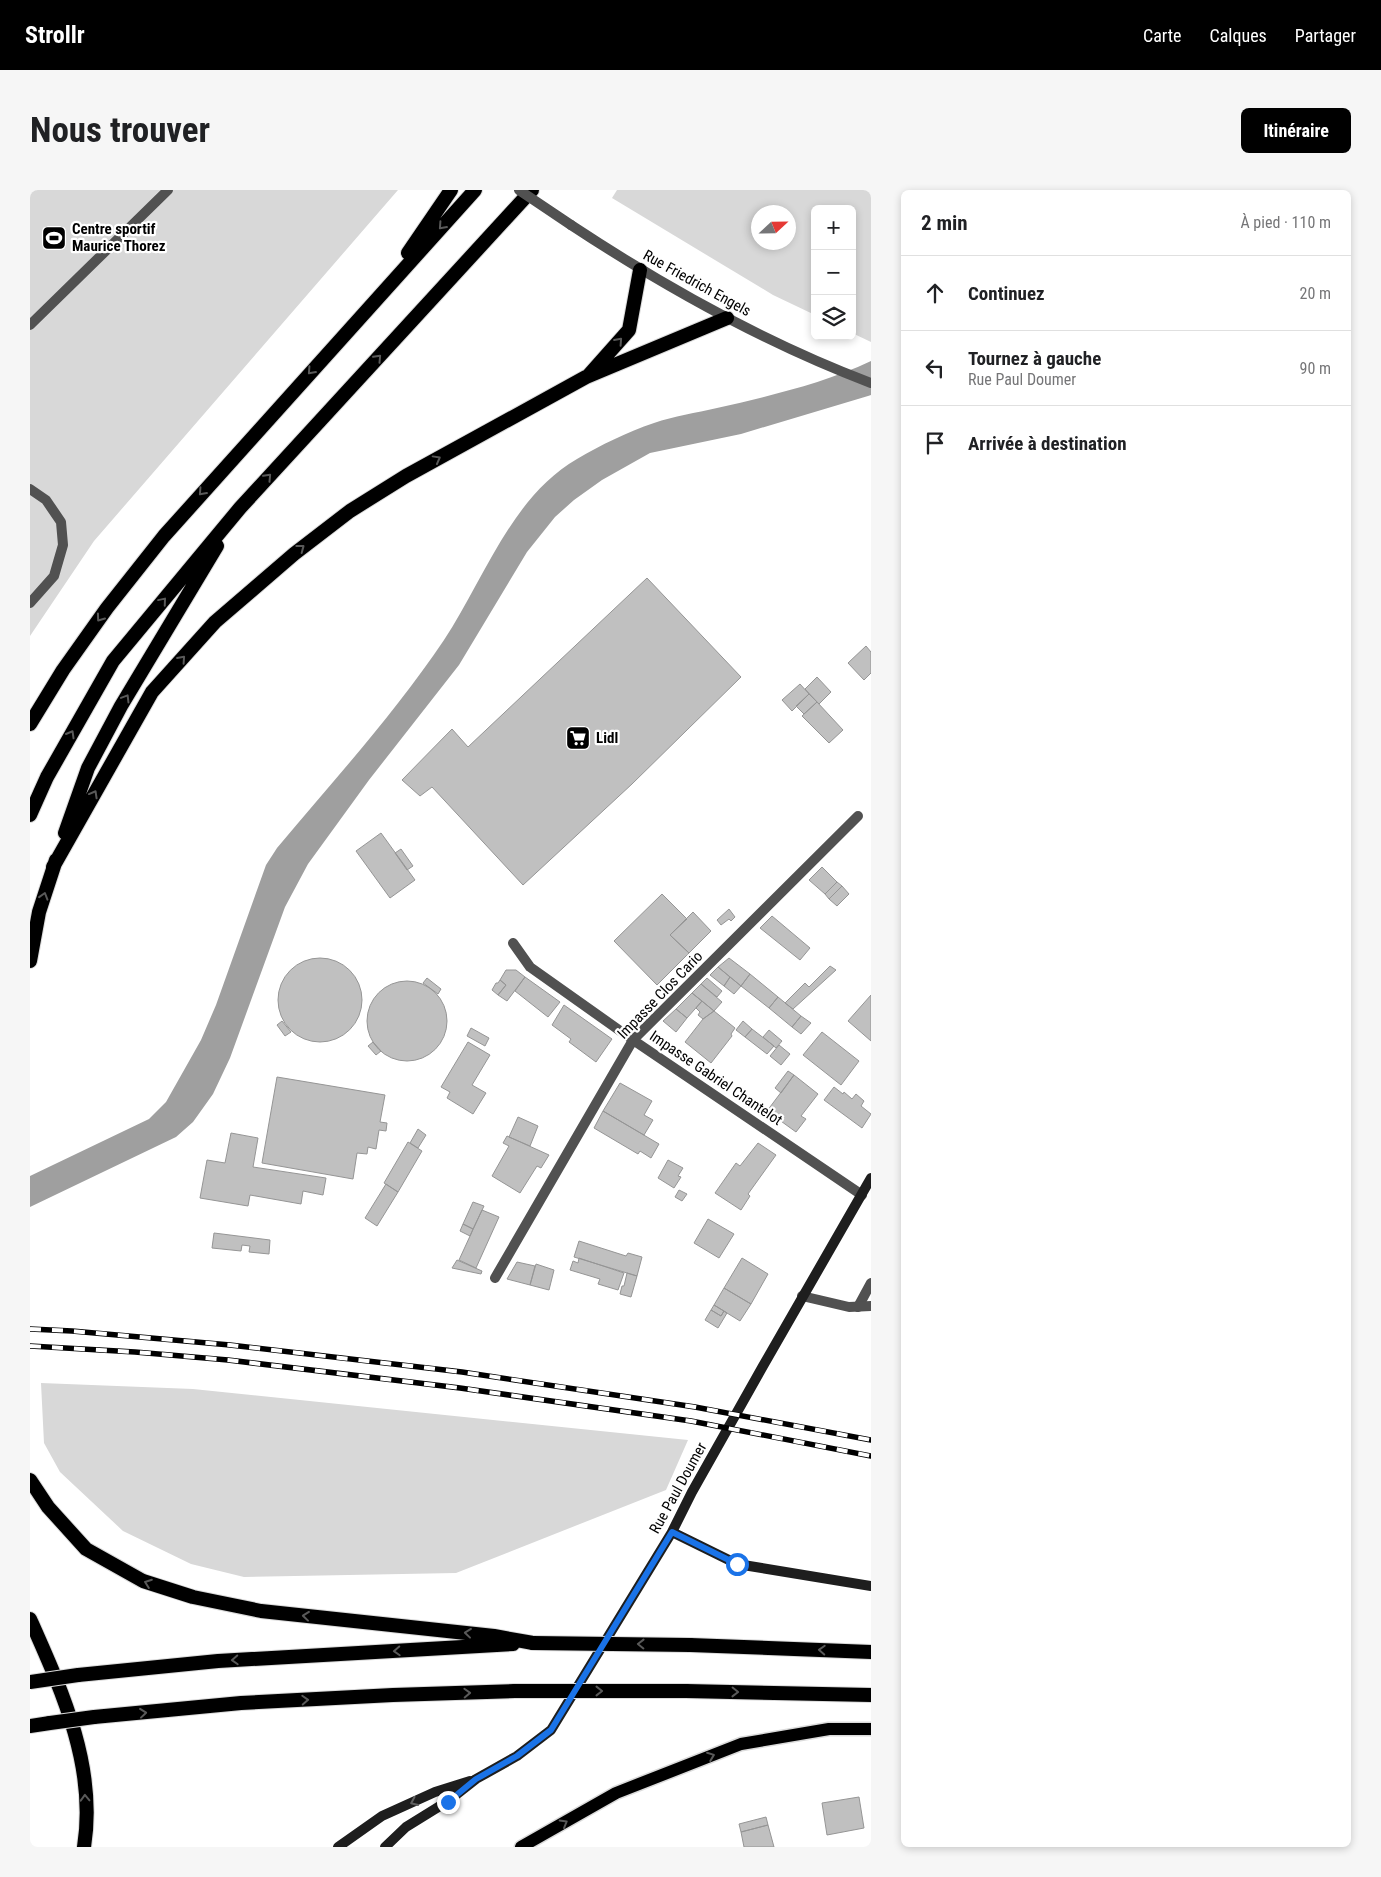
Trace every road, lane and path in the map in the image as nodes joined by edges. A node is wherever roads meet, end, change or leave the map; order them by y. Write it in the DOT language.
graph roads {
  1 [pos="168,190"];
  2 [pos="451,190"];
  3 [pos="475,190"];
  4 [pos="519,190"];
  5 [pos="532,190"];
  6 [pos="640,270"];
  7 [pos="378,296"];
  8 [pos="728,318"];
  9 [pos="30,326"];
  10 [pos="586,377"];
  11 [pos="871,383"];
  12 [pos="30,489"];
  13 [pos="240,508"];
  14 [pos="30,603"];
  15 [pos="30,724"];
  16 [pos="30,815"];
  17 [pos="858,816"];
  18 [pos="53,867"];
  19 [pos="513,943"];
  20 [pos="30,961"];
  21 [pos="633,1040"];
  22 [pos="871,1178"];
  23 [pos="862,1195"];
  24 [pos="495,1278"];
  25 [pos="871,1283"];
  26 [pos="802,1296"];
  27 [pos="858,1306"];
  28 [pos="871,1306"];
  29 [pos="30,1480"];
  30 [pos="672,1532"];
  31 [pos="871,1586"];
  32 [pos="30,1619"];
  33 [pos="534,1643"];
  34 [pos="871,1652"];
  35 [pos="30,1682"];
  36 [pos="871,1695"];
  37 [pos="30,1726"];
  38 [pos="871,1729"];
  39 [pos="476,1779"];
  40 [pos="84,1847"];
  41 [pos="338,1847"];
  42 [pos="385,1847"];
  43 [pos="521,1847"];
  1 -- 9 [label="street"];
  2 -- 7 [label="highway"];
  3 -- 7 [label="highway, one-way"];
  4 -- 6 [label="street, Rue Friedrich Engels, bridge"];
  13 -- 5 [label="highway, one-way"];
  6 -- 8 [label="street, Rue Friedrich Engels"];
  10 -- 6 [label="highway, one-way"];
  7 -- 15 [label="highway, one-way"];
  8 -- 10 [label="highway"];
  8 -- 11 [label="street, Rue Friedrich Engels"];
  18 -- 10 [label="highway, one-way"];
  12 -- 14 [label="street"];
  16 -- 13 [label="highway, one-way"];
  18 -- 13 [label="highway, one-way"];
  17 -- 21 [label="street, Impasse Clos Cario"];
  20 -- 18 [label="highway, one-way"];
  19 -- 21 [label="street, Impasse Gabriel Chantelot"];
  21 -- 23 [label="street, Impasse Gabriel Chantelot"];
  21 -- 24 [label="street, Impasse Clos Cario"];
  22 -- 23 [label="main road, Rue Paul Doumer"];
  23 -- 26 [label="main road, Rue Paul Doumer"];
  25 -- 27 [label="street"];
  26 -- 27 [label="street"];
  26 -- 30 [label="main road, Rue Paul Doumer"];
  27 -- 28 [label="street"];
  33 -- 29 [label="highway, one-way"];
  30 -- 31 [label="main road"];
  30 -- 39 [label="main road, Rue Paul Doumer"];
  40 -- 32 [label="highway, one-way"];
  34 -- 33 [label="highway, one-way, bridge"];
  33 -- 35 [label="highway, one-way, bridge"];
  37 -- 36 [label="highway, one-way, bridge"];
  43 -- 38 [label="main road, one-way"];
  39 -- 41 [label="main road, Rue Paul Doumer, one-way"];
  39 -- 42 [label="main road, Rue Paul Doumer"];
}
